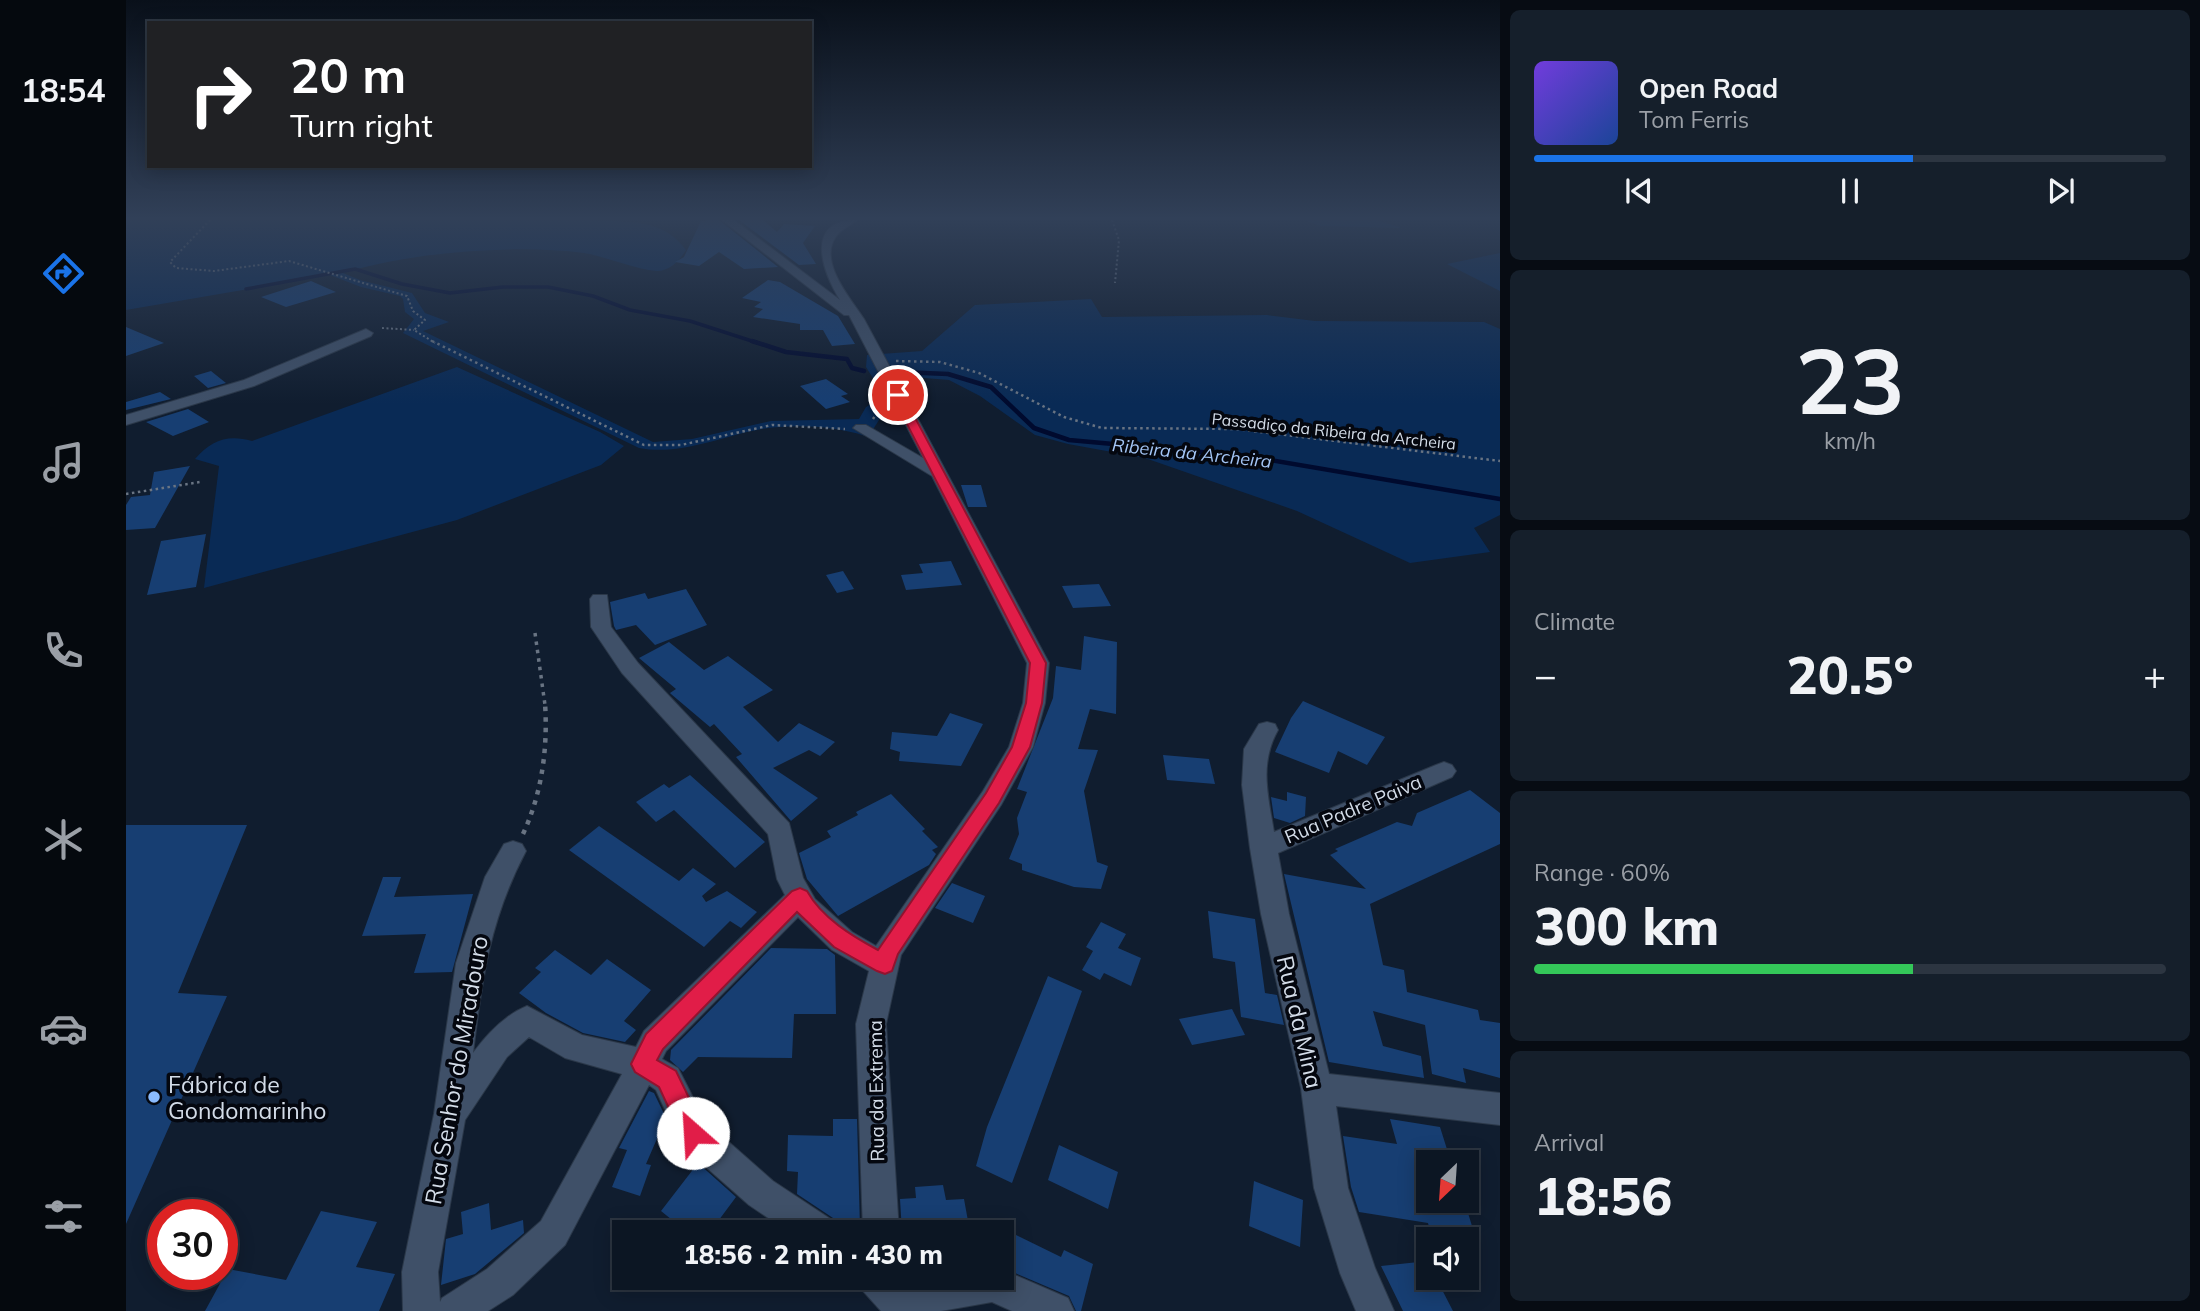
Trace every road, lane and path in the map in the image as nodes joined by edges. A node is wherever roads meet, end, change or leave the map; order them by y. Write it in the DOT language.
graph roads {
  1 [pos="353,281"];
  2 [pos="816,281"];
  3 [pos="834,281"];
  4 [pos="809,282"];
  5 [pos="858,319"];
  6 [pos="414,330"];
  7 [pos="366,332"];
  8 [pos="891,362"];
  9 [pos="898,395"];
  10 [pos="126,421"];
  11 [pos="861,428"];
  12 [pos="1500,461"];
  13 [pos="938,475"];
  14 [pos="200,482"];
  15 [pos="126,494"];
  16 [pos="600,598"];
  17 [pos="535,633"];
  18 [pos="1267,730"];
  19 [pos="1444,771"];
  20 [pos="1263,848"];
  21 [pos="513,851"];
  22 [pos="800,897"];
  23 [pos="885,965"];
  24 [pos="643,1064"];
  25 [pos="1317,1088"];
  26 [pos="1500,1110"];
  27 [pos="450,1114"];
  28 [pos="802,1220"];
  29 [pos="880,1220"];
  30 [pos="890,1292"];
  31 [pos="422,1311"];
  32 [pos="455,1311"];
  33 [pos="1055,1311"];
  34 [pos="1375,1311"];
  1 -- 6 [label="path"];
  2 -- 4 [label="street"];
  3 -- 5 [label="street, Rua da Extrema"];
  4 -- 5 [label="street"];
  5 -- 9 [label="street, Rua da Extrema"];
  6 -- 7 [label="path"];
  6 -- 11 [label="path"];
  7 -- 10 [label="street"];
  8 -- 12 [label="path, Passadiço da Ribeira da Archeira"];
  9 -- 11 [label="path"];
  9 -- 13 [label="street, Rua da Extrema"];
  11 -- 13 [label="street"];
  13 -- 23 [label="street, Rua da Extrema"];
  14 -- 15 [label="path"];
  16 -- 22 [label="street"];
  17 -- 21 [label="path"];
  18 -- 20 [label="street, Rua da Mina"];
  19 -- 20 [label="street, Rua Padre Paiva"];
  20 -- 25 [label="street, Rua da Mina"];
  21 -- 27 [label="street, Rua Senhor do Miradouro"];
  22 -- 23 [label="street"];
  22 -- 24 [label="street"];
  23 -- 29 [label="street, Rua da Extrema"];
  24 -- 27 [label="street"];
  24 -- 28 [label="street"];
  24 -- 32 [label="street"];
  25 -- 26 [label="street"];
  25 -- 34 [label="street, Rua da Mina"];
  27 -- 31 [label="street, Rua Senhor do Miradouro"];
  30 -- 33 [label="street"];
}
